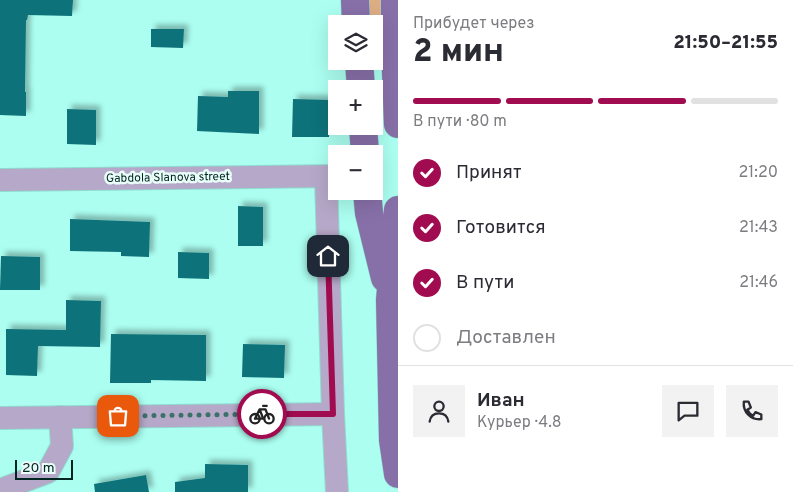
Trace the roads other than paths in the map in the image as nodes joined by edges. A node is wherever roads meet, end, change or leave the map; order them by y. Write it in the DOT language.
graph roads {
  1 [pos="355,0"];
  2 [pos="395,0"];
  3 [pos="356,15"];
  4 [pos="398,124"];
  5 [pos="328,176"];
  6 [pos="0,180"];
  7 [pos="331,200"];
  8 [pos="368,200"];
  9 [pos="398,210"];
  10 [pos="390,300"];
  11 [pos="333,414"];
  12 [pos="60,417"];
  13 [pos="0,418"];
  14 [pos="398,474"];
  15 [pos="0,490"];
  16 [pos="337,492"];
  1 -- 3 [label="main road"];
  2 -- 4 [label="main road"];
  5 -- 6 [label="street, Gabdola Slanova street"];
  7 -- 11 [label="street"];
  8 -- 10 [label="main road"];
  9 -- 10 [label="main road"];
  10 -- 14 [label="main road"];
  11 -- 12 [label="street"];
  11 -- 16 [label="street"];
  12 -- 13 [label="street"];
  12 -- 15 [label="street"];
}
